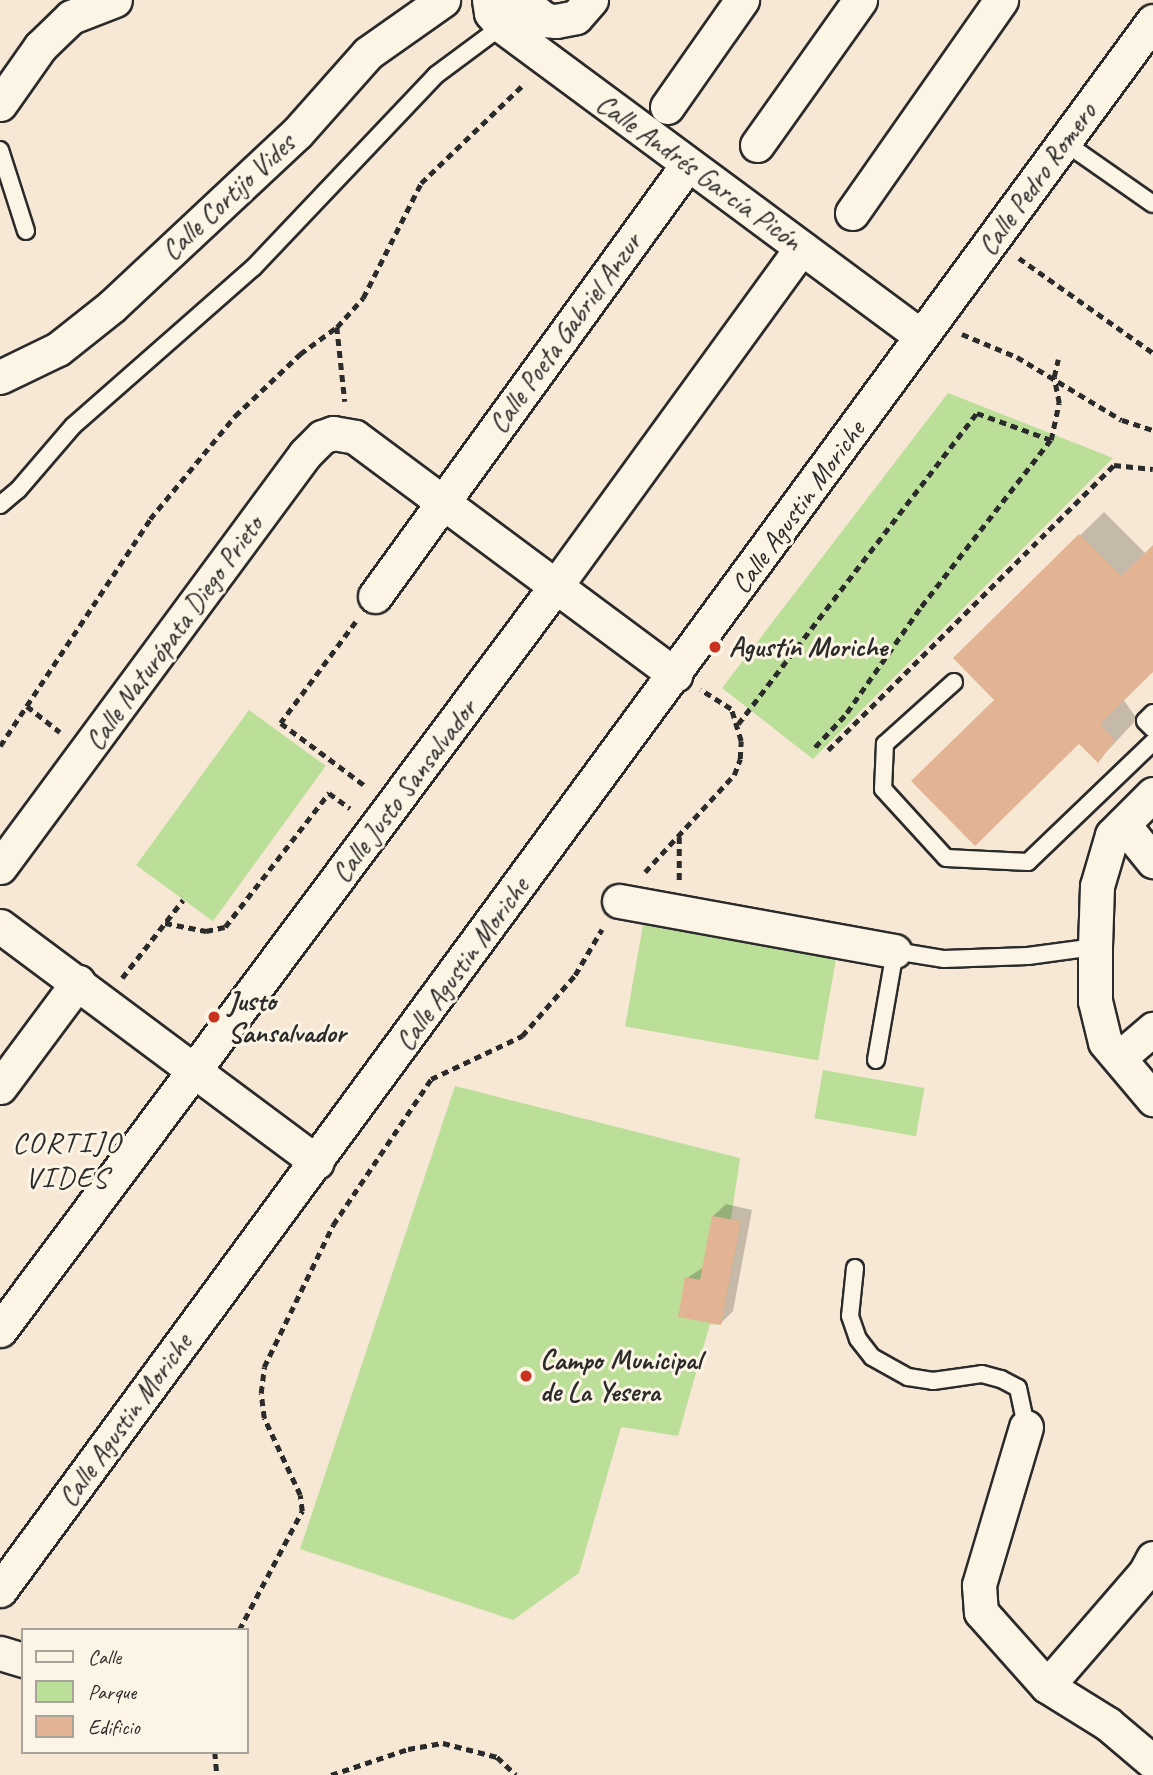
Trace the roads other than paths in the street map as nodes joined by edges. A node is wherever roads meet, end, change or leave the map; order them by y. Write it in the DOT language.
graph roads {
  1 [pos="115,0"];
  2 [pos="443,0"];
  3 [pos="591,0"];
  4 [pos="742,0"];
  5 [pos="860,0"];
  6 [pos="1001,0"];
  7 [pos="504,9"];
  8 [pos="1153,21"];
  9 [pos="0,104"];
  10 [pos="667,107"];
  11 [pos="1064,142"];
  12 [pos="757,145"];
  13 [pos="0,149"];
  14 [pos="688,164"];
  15 [pos="1153,204"];
  16 [pos="852,213"];
  17 [pos="26,231"];
  18 [pos="801,248"];
  19 [pos="926,329"];
  20 [pos="0,377"];
  21 [pos="443,503"];
  22 [pos="0,505"];
  23 [pos="555,587"];
  24 [pos="375,596"];
  25 [pos="675,676"];
  26 [pos="954,682"];
  27 [pos="1153,713"];
  28 [pos="1153,729"];
  29 [pos="1153,742"];
  30 [pos="1153,794"];
  31 [pos="1123,824"];
  32 [pos="1153,861"];
  33 [pos="0,867"];
  34 [pos="619,901"];
  35 [pos="0,926"];
  36 [pos="1095,947"];
  37 [pos="895,951"];
  38 [pos="78,982"];
  39 [pos="1153,1029"];
  40 [pos="1119,1058"];
  41 [pos="876,1060"];
  42 [pos="196,1069"];
  43 [pos="0,1087"];
  44 [pos="1153,1099"];
  45 [pos="317,1162"];
  46 [pos="855,1268"];
  47 [pos="0,1330"];
  48 [pos="1026,1427"];
  49 [pos="1153,1558"];
  50 [pos="0,1590"];
  51 [pos="0,1653"];
  52 [pos="21,1659"];
  53 [pos="1047,1686"];
  54 [pos="1153,1762"];
  1 -- 9 [label="street"];
  2 -- 20 [label="street, Calle Cortijo Vides"];
  3 -- 7 [label="street"];
  4 -- 10 [label="street"];
  5 -- 12 [label="street"];
  6 -- 16 [label="street"];
  7 -- 14 [label="street, Calle Andrés García Picón"];
  7 -- 22 [label="lane"];
  8 -- 11 [label="street, Calle Pedro Romero"];
  11 -- 15 [label="lane"];
  11 -- 19 [label="street, Calle Pedro Romero"];
  13 -- 17 [label="lane"];
  14 -- 18 [label="street, Calle Andrés García Picón"];
  14 -- 21 [label="street, Calle Poeta Gabriel Anzur"];
  18 -- 19 [label="street, Calle Andrés García Picón"];
  18 -- 23 [label="street, Calle Justo Sansalvador"];
  19 -- 25 [label="street, Calle Agustin Moriche"];
  21 -- 23 [label="street"];
  21 -- 24 [label="street, Calle Poeta Gabriel Anzur"];
  21 -- 33 [label="street, Calle Naturópata Diego Prieto"];
  23 -- 25 [label="street"];
  23 -- 42 [label="street, Calle Justo Sansalvador"];
  25 -- 45 [label="street, Calle Agustin Moriche"];
  26 -- 29 [label="lane"];
  27 -- 28 [label="lane"];
  30 -- 31 [label="street"];
  31 -- 32 [label="street"];
  31 -- 36 [label="street"];
  34 -- 37 [label="street"];
  35 -- 38 [label="street"];
  36 -- 37 [label="lane"];
  36 -- 40 [label="street"];
  37 -- 41 [label="lane"];
  38 -- 42 [label="street"];
  38 -- 43 [label="street"];
  39 -- 40 [label="street"];
  40 -- 44 [label="street"];
  42 -- 45 [label="street"];
  42 -- 47 [label="street, Calle Justo Sansalvador"];
  45 -- 50 [label="street, Calle Agustin Moriche"];
  46 -- 48 [label="lane"];
  48 -- 53 [label="street"];
  49 -- 53 [label="street"];
  51 -- 52 [label="street"];
  53 -- 54 [label="street"];
}
